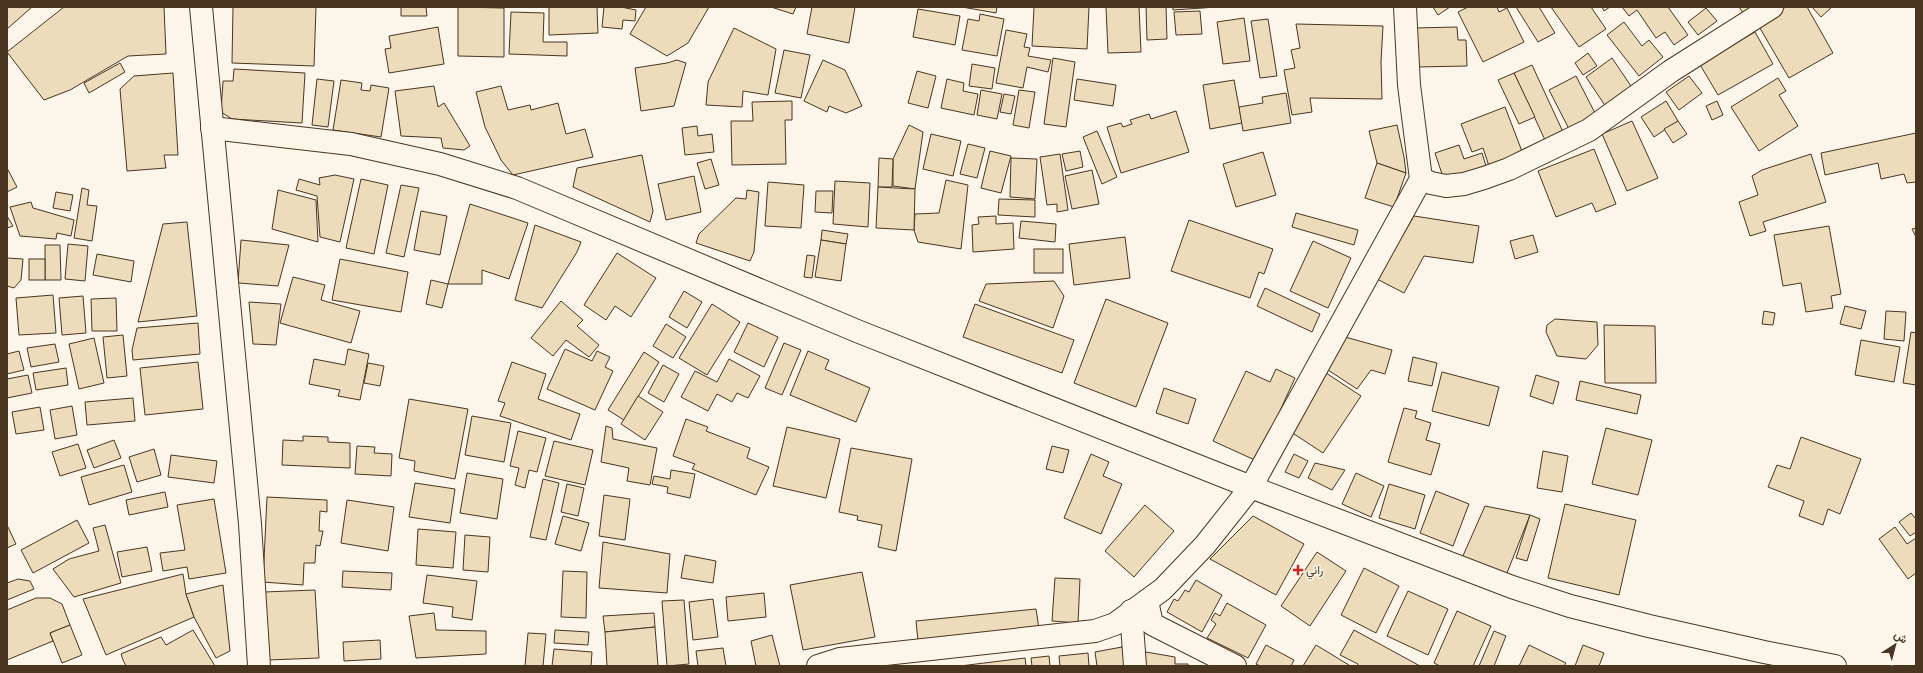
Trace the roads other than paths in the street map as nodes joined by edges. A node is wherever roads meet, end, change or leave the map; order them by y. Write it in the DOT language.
graph roads {
  1 [pos="201,7"];
  2 [pos="1405,7"];
  3 [pos="1772,7"];
  4 [pos="212,128"];
  5 [pos="1421,179"];
  6 [pos="1251,487"];
  7 [pos="1139,606"];
  8 [pos="259,666"];
  9 [pos="818,666"];
  10 [pos="1135,666"];
  11 [pos="1235,666"];
  12 [pos="1835,666"];
  1 -- 4 [label="street"];
  2 -- 5 [label="street"];
  3 -- 5 [label="street"];
  4 -- 6 [label="street"];
  4 -- 8 [label="street"];
  5 -- 6 [label="street"];
  6 -- 7 [label="street"];
  6 -- 12 [label="street"];
  7 -- 9 [label="street"];
  7 -- 10 [label="street"];
  7 -- 11 [label="street"];
}
